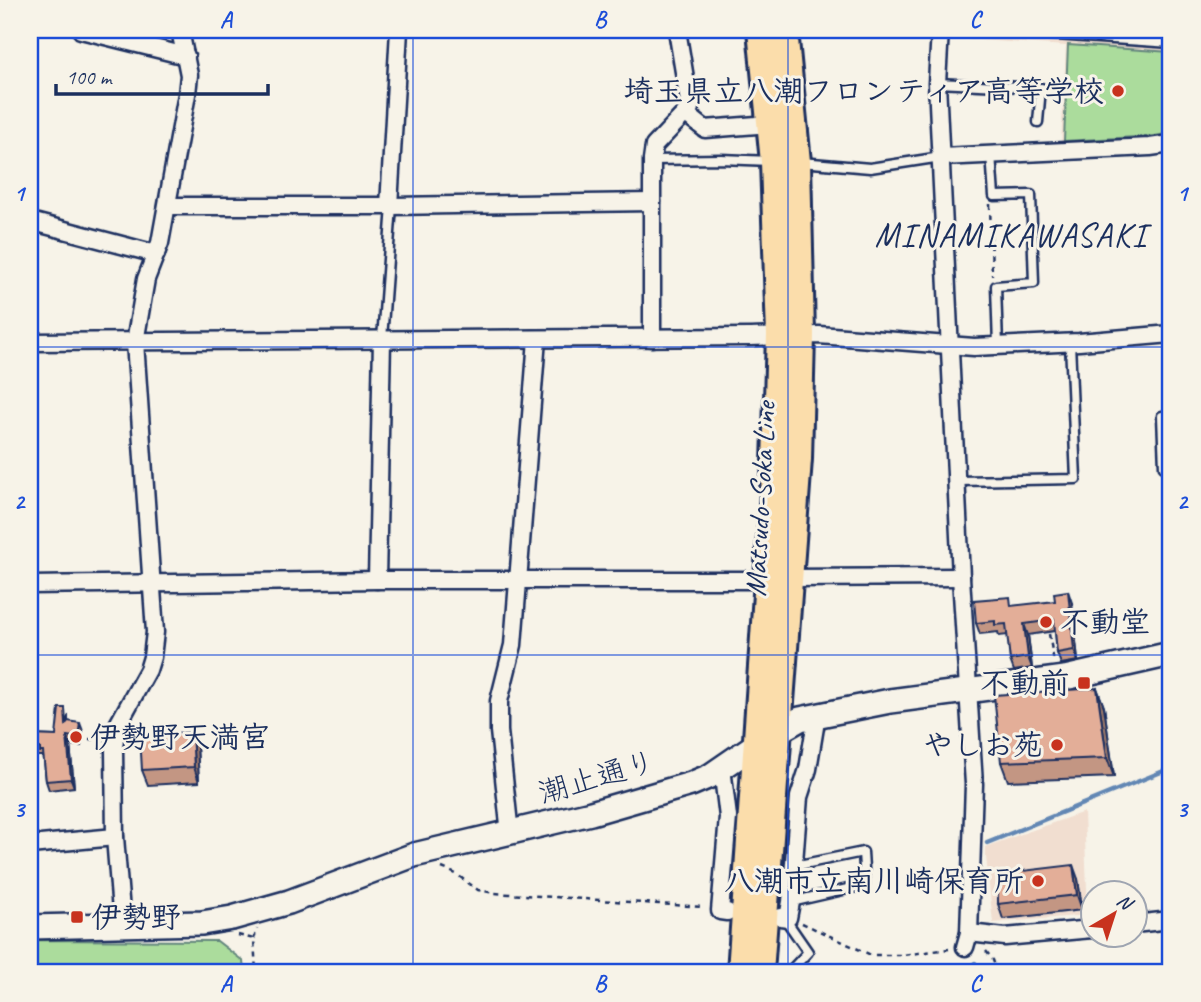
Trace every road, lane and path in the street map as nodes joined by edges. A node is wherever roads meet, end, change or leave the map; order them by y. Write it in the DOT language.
graph roads {
  1 [pos="81,30"];
  2 [pos="180,30"];
  3 [pos="399,30"];
  4 [pos="677,30"];
  5 [pos="761,30"];
  6 [pos="784,30"];
  7 [pos="940,30"];
  8 [pos="984,30"];
  9 [pos="124,35"];
  10 [pos="1171,43"];
  11 [pos="186,56"];
  12 [pos="937,83"];
  13 [pos="685,113"];
  14 [pos="1038,122"];
  15 [pos="770,124"];
  16 [pos="1171,144"];
  17 [pos="991,154"];
  18 [pos="941,157"];
  19 [pos="652,160"];
  20 [pos="785,162"];
  21 [pos="994,195"];
  22 [pos="652,202"];
  23 [pos="168,206"];
  24 [pos="391,206"];
  25 [pos="30,221"];
  26 [pos="156,254"];
  27 [pos="996,286"];
  28 [pos="1171,334"];
  29 [pos="791,335"];
  30 [pos="652,338"];
  31 [pos="537,339"];
  32 [pos="382,340"];
  33 [pos="30,342"];
  34 [pos="135,342"];
  35 [pos="1070,343"];
  36 [pos="998,346"];
  37 [pos="951,347"];
  38 [pos="1171,415"];
  39 [pos="1171,467"];
  40 [pos="958,481"];
  41 [pos="961,577"];
  42 [pos="778,579"];
  43 [pos="377,580"];
  44 [pos="519,580"];
  45 [pos="152,583"];
  46 [pos="30,585"];
  47 [pos="1049,634"];
  48 [pos="1171,654"];
  49 [pos="1056,679"];
  50 [pos="968,692"];
  51 [pos="817,715"];
  52 [pos="769,736"];
  53 [pos="723,768"];
  54 [pos="510,834"];
  55 [pos="115,837"];
  56 [pos="30,845"];
  57 [pos="794,866"];
  58 [pos="435,867"];
  59 [pos="724,912"];
  60 [pos="1171,919"];
  61 [pos="773,921"];
  62 [pos="1148,922"];
  63 [pos="202,923"];
  64 [pos="122,924"];
  65 [pos="30,927"];
  66 [pos="1078,930"];
  67 [pos="967,940"];
  68 [pos="791,970"];
  69 [pos="256,972"];
  70 [pos="741,972"];
  71 [pos="760,972"];
  72 [pos="996,972"];
  1 -- 9 [label="street"];
  2 -- 11 [label="street"];
  3 -- 24 [label="street"];
  4 -- 13 [label="street"];
  5 -- 15 [label="main road, Matsudo-Soka Line"];
  6 -- 20 [label="main road, Matsudo-Soka Line"];
  7 -- 12 [label="street"];
  8 -- 10 [label="lane"];
  9 -- 11 [label="street"];
  11 -- 23 [label="street"];
  12 -- 14 [label="lane"];
  12 -- 18 [label="street"];
  13 -- 15 [label="street"];
  13 -- 19 [label="street"];
  15 -- 20 [label="main road, Matsudo-Soka Line"];
  16 -- 17 [label="street"];
  17 -- 18 [label="street"];
  17 -- 21 [label="lane"];
  18 -- 20 [label="lane"];
  18 -- 37 [label="street"];
  19 -- 20 [label="lane"];
  19 -- 22 [label="street"];
  20 -- 29 [label="main road, Matsudo-Soka Line"];
  21 -- 27 [label="path"];
  21 -- 27 [label="lane"];
  22 -- 24 [label="street"];
  22 -- 30 [label="street"];
  23 -- 24 [label="street"];
  23 -- 26 [label="street"];
  24 -- 32 [label="lane"];
  25 -- 26 [label="street"];
  26 -- 34 [label="street"];
  27 -- 36 [label="lane"];
  28 -- 35 [label="street"];
  29 -- 30 [label="street"];
  29 -- 37 [label="street"];
  29 -- 42 [label="main road, Matsudo-Soka Line"];
  30 -- 31 [label="street"];
  31 -- 32 [label="street"];
  31 -- 44 [label="street"];
  32 -- 34 [label="street"];
  32 -- 43 [label="street"];
  33 -- 34 [label="street"];
  34 -- 45 [label="street"];
  35 -- 36 [label="street"];
  35 -- 40 [label="lane"];
  36 -- 37 [label="street"];
  37 -- 40 [label="street"];
  38 -- 39 [label="lane"];
  40 -- 41 [label="street"];
  41 -- 42 [label="street"];
  41 -- 50 [label="street"];
  42 -- 44 [label="street"];
  42 -- 52 [label="main road, Matsudo-Soka Line"];
  43 -- 44 [label="street"];
  43 -- 45 [label="street"];
  44 -- 54 [label="street"];
  45 -- 46 [label="street"];
  45 -- 55 [label="street"];
  47 -- 49 [label="path"];
  48 -- 49 [label="street, 潮止通り"];
  49 -- 50 [label="street, 潮止通り"];
  50 -- 51 [label="street, 潮止通り"];
  50 -- 67 [label="street"];
  51 -- 52 [label="street, 潮止通り"];
  51 -- 57 [label="street"];
  52 -- 53 [label="street, 潮止通り"];
  52 -- 61 [label="main road, Matsudo-Soka Line"];
  53 -- 54 [label="street, 潮止通り"];
  53 -- 59 [label="street"];
  54 -- 63 [label="street, 潮止通り"];
  55 -- 56 [label="street"];
  55 -- 64 [label="street"];
  57 -- 61 [label="street"];
  57 -- 61 [label="lane"];
  58 -- 59 [label="path"];
  60 -- 62 [label="street"];
  61 -- 67 [label="path"];
  61 -- 68 [label="lane"];
  61 -- 70 [label="main road, Matsudo-Soka Line"];
  61 -- 71 [label="main road, Matsudo-Soka Line"];
  63 -- 64 [label="street, 潮止通り"];
  63 -- 69 [label="path"];
  64 -- 65 [label="street, 潮止通り"];
  66 -- 67 [label="street"];
  67 -- 72 [label="path"];
}
